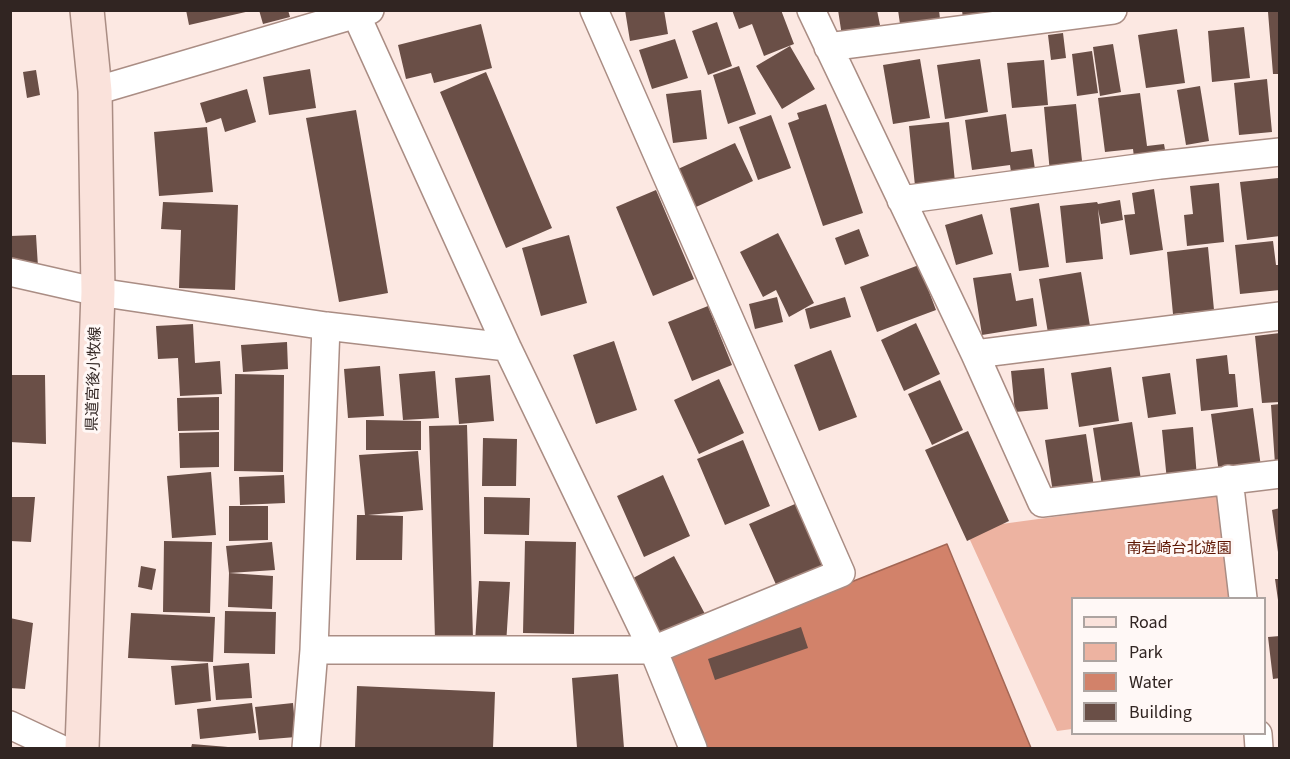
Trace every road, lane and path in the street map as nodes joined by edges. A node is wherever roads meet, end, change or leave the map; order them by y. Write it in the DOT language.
graph roads {
  1 [pos="87,10"];
  2 [pos="594,10"];
  3 [pos="811,10"];
  4 [pos="1113,10"];
  5 [pos="360,12"];
  6 [pos="828,47"];
  7 [pos="95,91"];
  8 [pos="1280,152"];
  9 [pos="901,200"];
  10 [pos="10,272"];
  11 [pos="98,292"];
  12 [pos="1280,316"];
  13 [pos="326,326"];
  14 [pos="507,346"];
  15 [pos="975,354"];
  16 [pos="1280,474"];
  17 [pos="1229,479"];
  18 [pos="1243,597"];
  19 [pos="314,650"];
  20 [pos="653,650"];
  21 [pos="10,724"];
  22 [pos="59,748"];
  23 [pos="82,748"];
  24 [pos="306,748"];
  25 [pos="693,748"];
  1 -- 7 [label="main road, 県道宮後小牧線"];
  2 -- 20 [label="street"];
  3 -- 6 [label="street"];
  4 -- 6 [label="street"];
  5 -- 7 [label="street"];
  5 -- 14 [label="street"];
  6 -- 9 [label="street"];
  7 -- 11 [label="main road, 県道宮後小牧線"];
  8 -- 9 [label="street"];
  9 -- 15 [label="street"];
  10 -- 11 [label="street"];
  11 -- 13 [label="street"];
  11 -- 23 [label="main road, 県道宮後小牧線"];
  12 -- 15 [label="street"];
  13 -- 14 [label="street"];
  13 -- 19 [label="street"];
  14 -- 20 [label="street"];
  15 -- 17 [label="street"];
  16 -- 17 [label="street"];
  17 -- 18 [label="street"];
  19 -- 20 [label="street"];
  19 -- 24 [label="street"];
  20 -- 25 [label="street"];
  21 -- 22 [label="street"];
}
